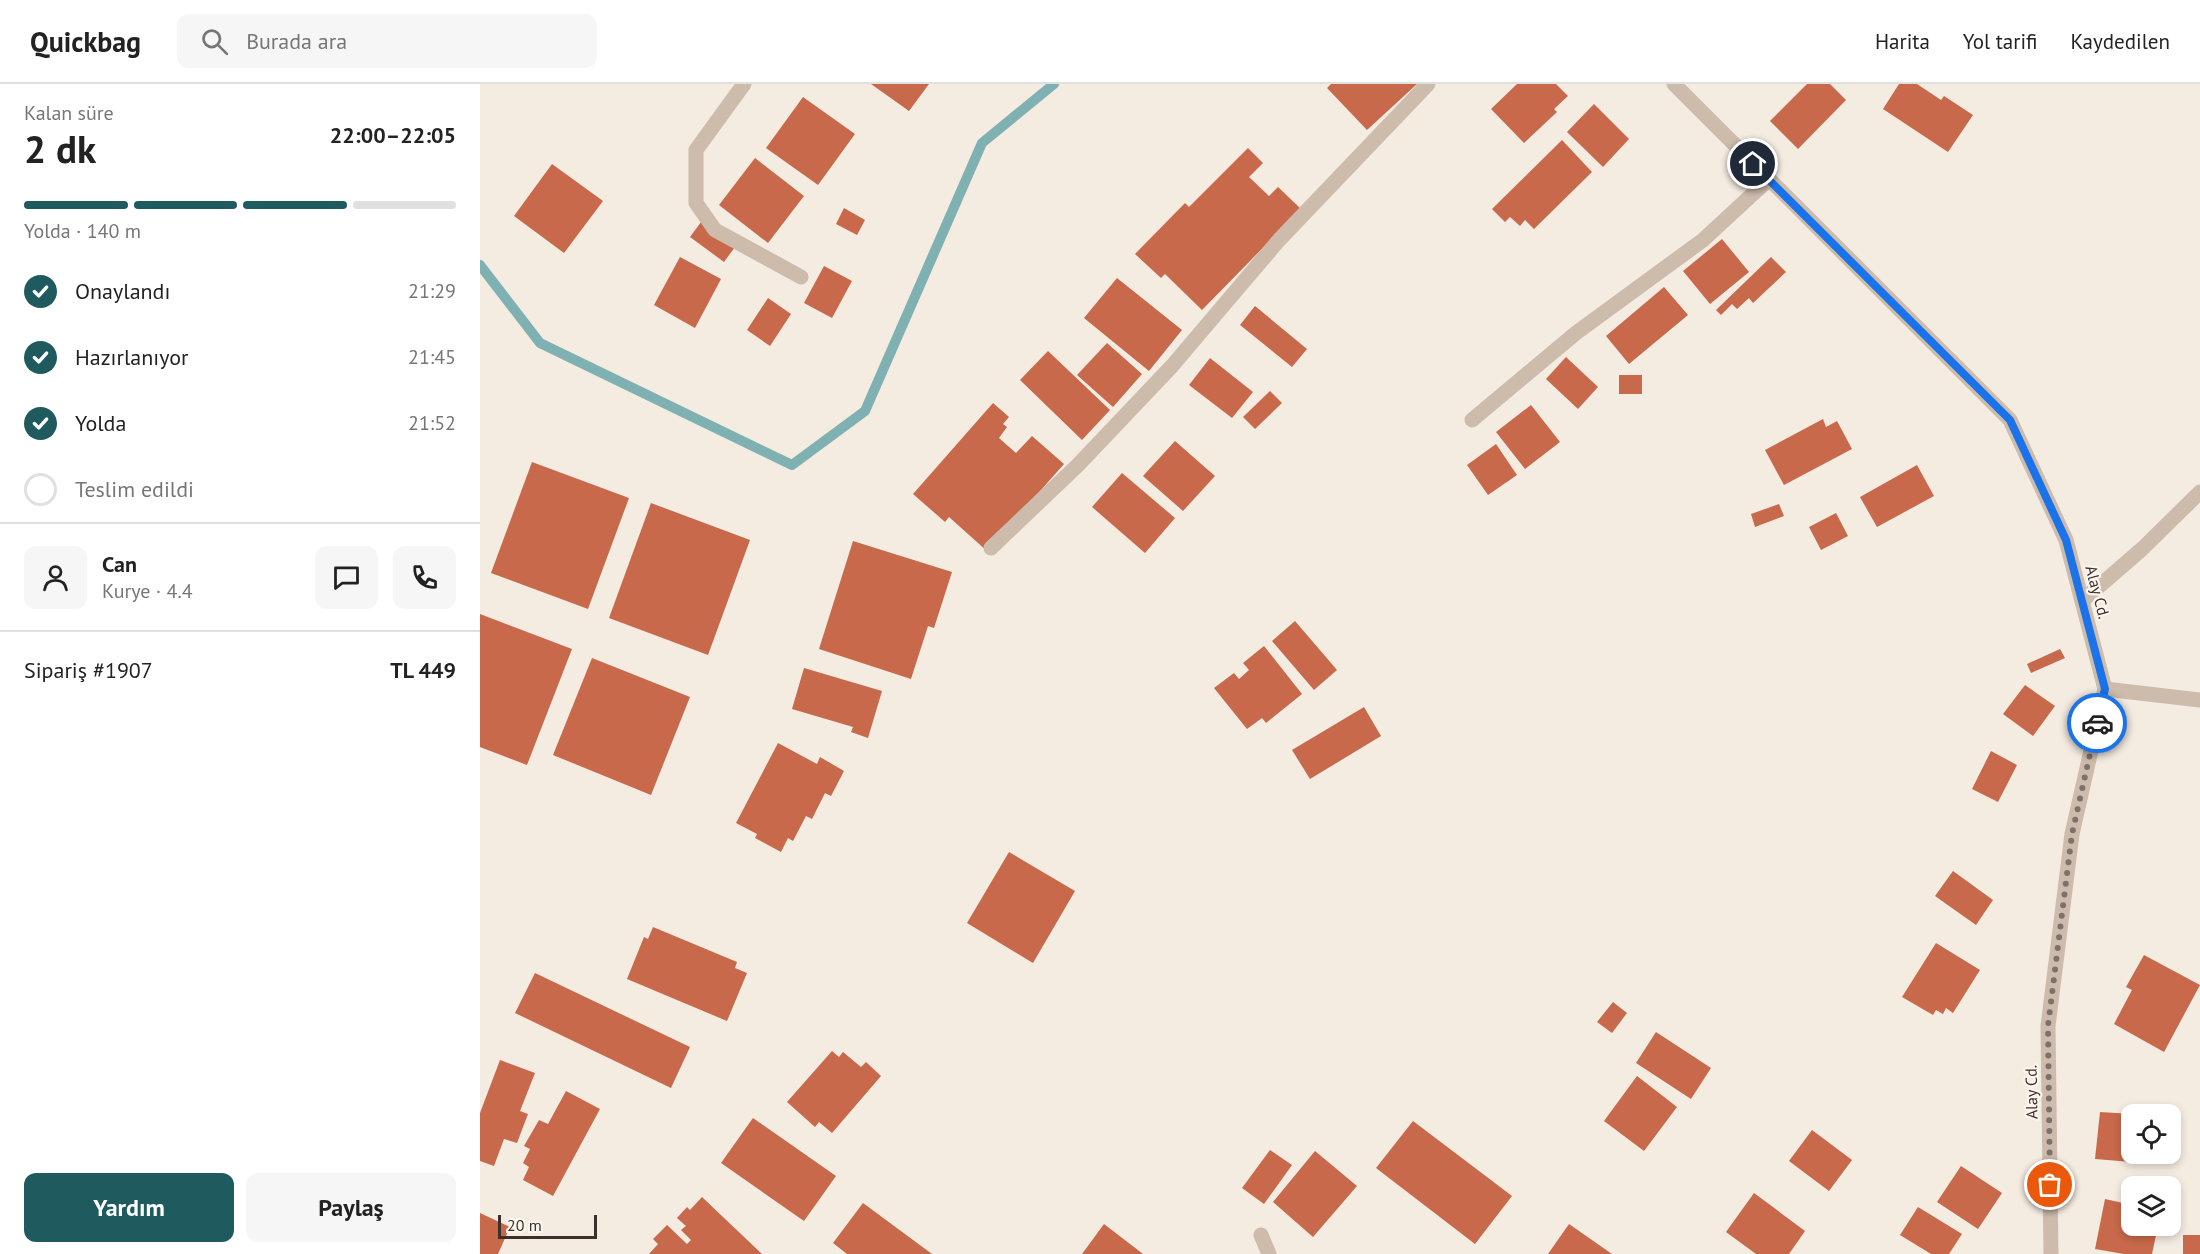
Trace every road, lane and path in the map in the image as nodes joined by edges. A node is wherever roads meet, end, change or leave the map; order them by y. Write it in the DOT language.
graph roads {
  1 [pos="744,84"];
  2 [pos="1428,84"];
  3 [pos="1674,84"];
  4 [pos="1769,180"];
  5 [pos="801,277"];
  6 [pos="1472,420"];
  7 [pos="2200,492"];
  8 [pos="992,548"];
  9 [pos="2082,602"];
  10 [pos="2105,689"];
  11 [pos="2200,700"];
  12 [pos="1261,1235"];
  13 [pos="1269,1254"];
  14 [pos="2051,1254"];
  1 -- 5 [label="street"];
  2 -- 8 [label="street"];
  3 -- 4 [label="street, Alay Cd."];
  4 -- 6 [label="street"];
  4 -- 9 [label="street, Alay Cd."];
  7 -- 9 [label="street"];
  9 -- 10 [label="street, Alay Cd."];
  10 -- 11 [label="street"];
  10 -- 14 [label="street, Alay Cd."];
  12 -- 13 [label="street"];
}
